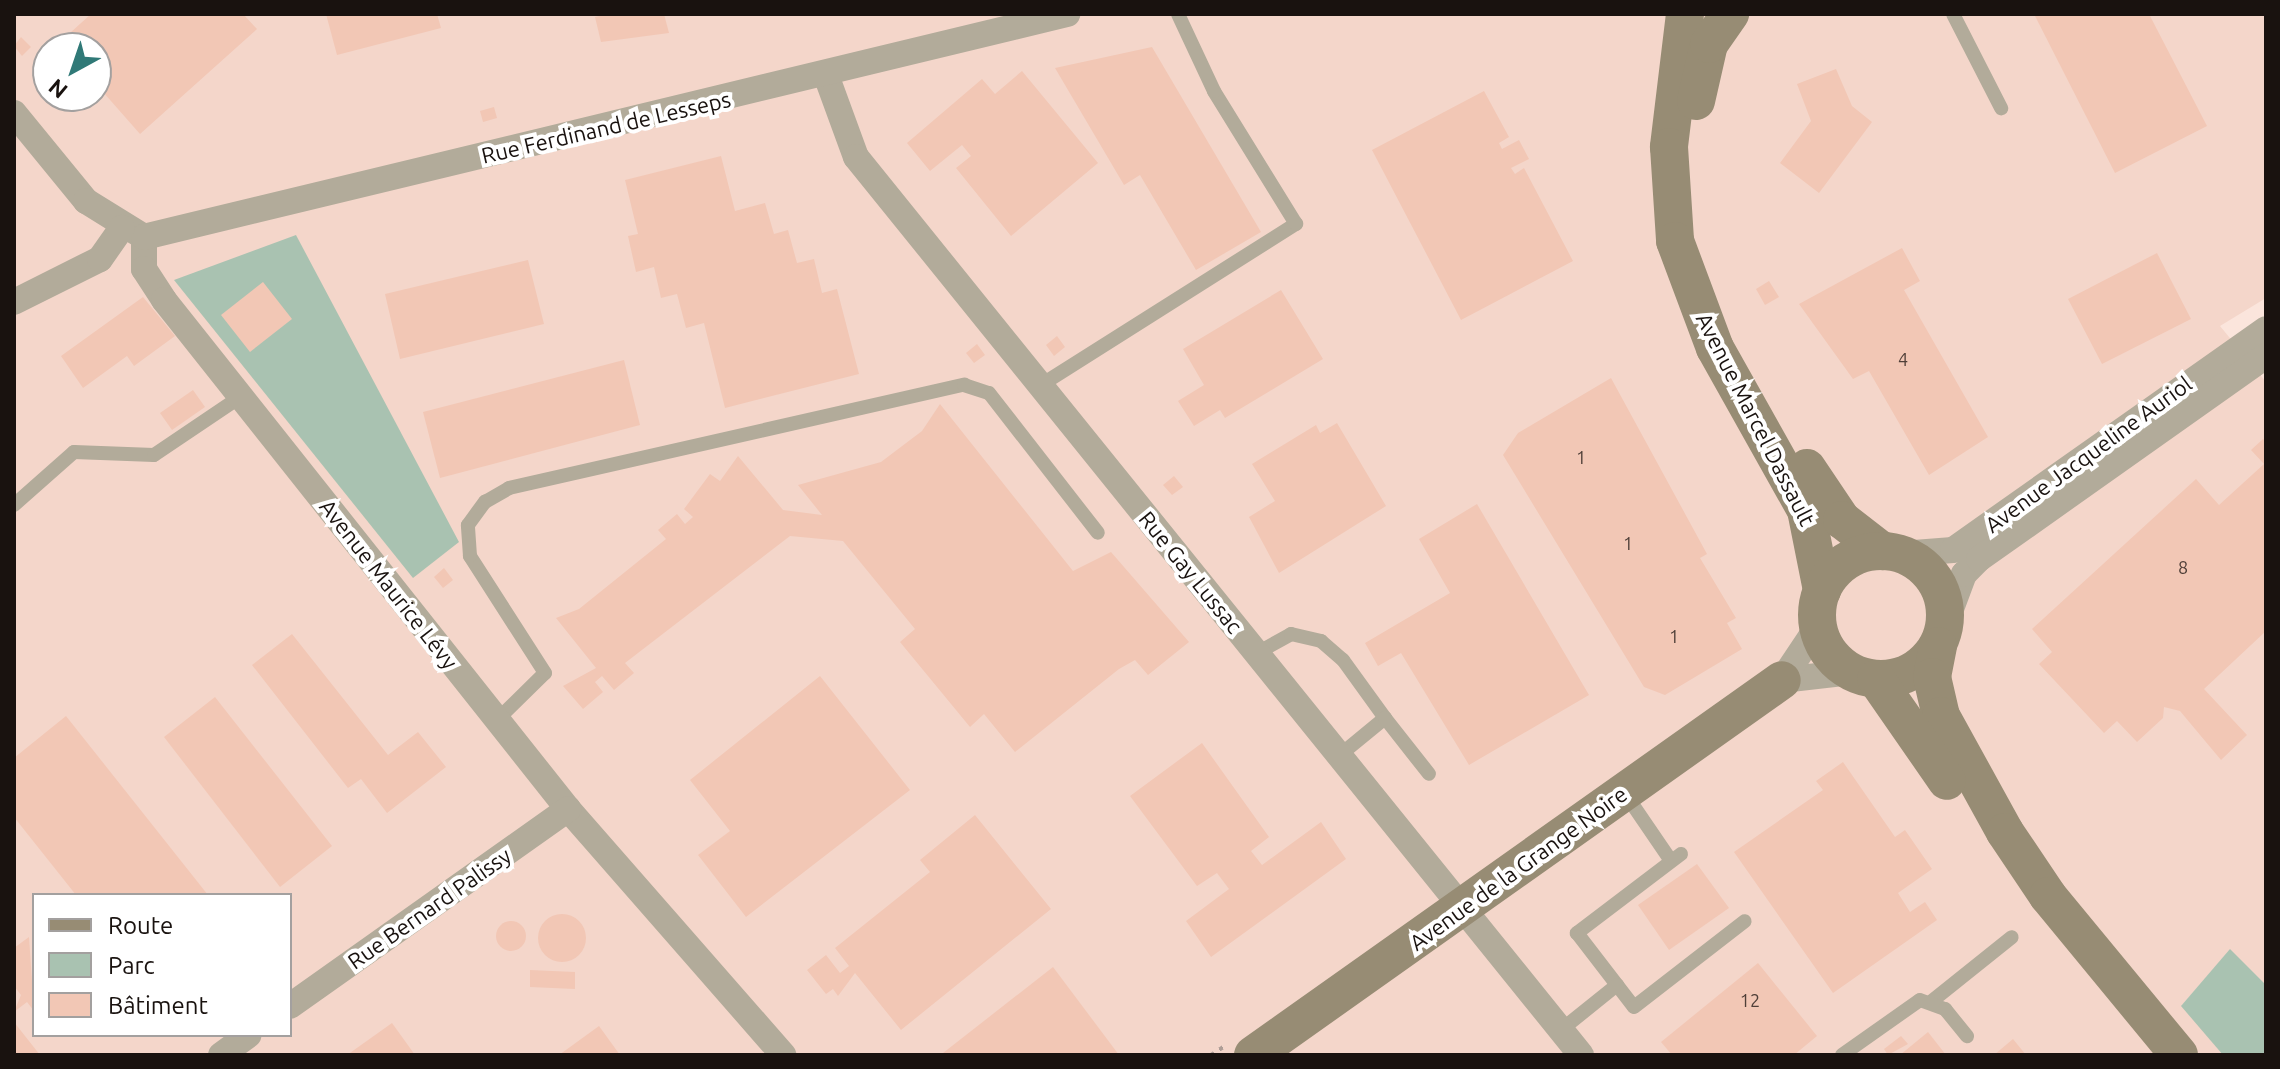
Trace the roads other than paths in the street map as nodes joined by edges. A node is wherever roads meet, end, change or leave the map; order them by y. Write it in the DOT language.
graph roads {
  1 [pos="1067,14"];
  2 [pos="1178,14"];
  3 [pos="1685,14"];
  4 [pos="1730,14"];
  5 [pos="1953,14"];
  6 [pos="1009,21"];
  7 [pos="826,75"];
  8 [pos="2001,108"];
  9 [pos="14,113"];
  10 [pos="133,232"];
  11 [pos="14,302"];
  12 [pos="2266,329"];
  13 [pos="2266,356"];
  14 [pos="1041,385"];
  15 [pos="240,397"];
  16 [pos="14,505"];
  17 [pos="1098,533"];
  18 [pos="1891,552"];
  19 [pos="1820,608"];
  20 [pos="1941,635"];
  21 [pos="1257,653"];
  22 [pos="1864,675"];
  23 [pos="1782,680"];
  24 [pos="1385,718"];
  25 [pos="497,720"];
  26 [pos="1340,755"];
  27 [pos="1429,774"];
  28 [pos="1624,791"];
  29 [pos="568,809"];
  30 [pos="1463,907"];
  31 [pos="1745,921"];
  32 [pos="2012,937"];
  33 [pos="1617,985"];
  34 [pos="1932,1001"];
  35 [pos="292,1005"];
  36 [pos="1561,1030"];
  37 [pos="1967,1036"];
  38 [pos="246,1037"];
  39 [pos="221,1055"];
  40 [pos="783,1055"];
  41 [pos="1253,1055"];
  42 [pos="1581,1055"];
  43 [pos="1842,1055"];
  44 [pos="2149,1055"];
  45 [pos="2179,1055"];
  1 -- 6 [label="street, Rue Ferdinand de Lesseps"];
  2 -- 14 [label="lane"];
  3 -- 19 [label="main road, Avenue Marcel Dassault"];
  4 -- 18 [label="main road, Avenue Marcel Dassault"];
  5 -- 8 [label="lane"];
  6 -- 7 [label="street, Rue Ferdinand de Lesseps"];
  7 -- 10 [label="street, Rue Ferdinand de Lesseps"];
  7 -- 14 [label="street, Rue Gay Lussac"];
  9 -- 10 [label="street"];
  10 -- 11 [label="street"];
  10 -- 15 [label="street, Avenue Maurice Lévy"];
  12 -- 18 [label="street, Avenue Jacqueline Auriol"];
  13 -- 20 [label="street, Avenue Jacqueline Auriol"];
  14 -- 21 [label="street, Rue Gay Lussac"];
  15 -- 16 [label="lane"];
  15 -- 25 [label="street, Avenue Maurice Lévy"];
  17 -- 25 [label="lane"];
  18 -- 19 [label="main road"];
  18 -- 20 [label="main road"];
  19 -- 22 [label="main road"];
  19 -- 23 [label="street, Avenue de la Grange Noire"];
  20 -- 22 [label="main road"];
  20 -- 45 [label="main road"];
  21 -- 24 [label="lane"];
  21 -- 26 [label="street, Rue Gay Lussac"];
  22 -- 23 [label="street, Avenue de la Grange Noire"];
  22 -- 44 [label="main road"];
  23 -- 28 [label="main road, Avenue de la Grange Noire"];
  24 -- 26 [label="lane"];
  24 -- 27 [label="lane"];
  25 -- 29 [label="street, Avenue Maurice Lévy"];
  26 -- 30 [label="street, Rue Gay Lussac"];
  28 -- 30 [label="main road, Avenue de la Grange Noire"];
  28 -- 33 [label="lane"];
  29 -- 35 [label="street, Rue Bernard Palissy"];
  29 -- 40 [label="street, Avenue Maurice Lévy"];
  30 -- 36 [label="street, Rue Gay Lussac"];
  30 -- 41 [label="main road, Avenue de la Grange Noire"];
  31 -- 33 [label="lane"];
  32 -- 34 [label="lane"];
  33 -- 36 [label="lane"];
  34 -- 37 [label="lane"];
  34 -- 43 [label="lane"];
  36 -- 42 [label="street, Rue Gay Lussac"];
  38 -- 39 [label="street"];
}
